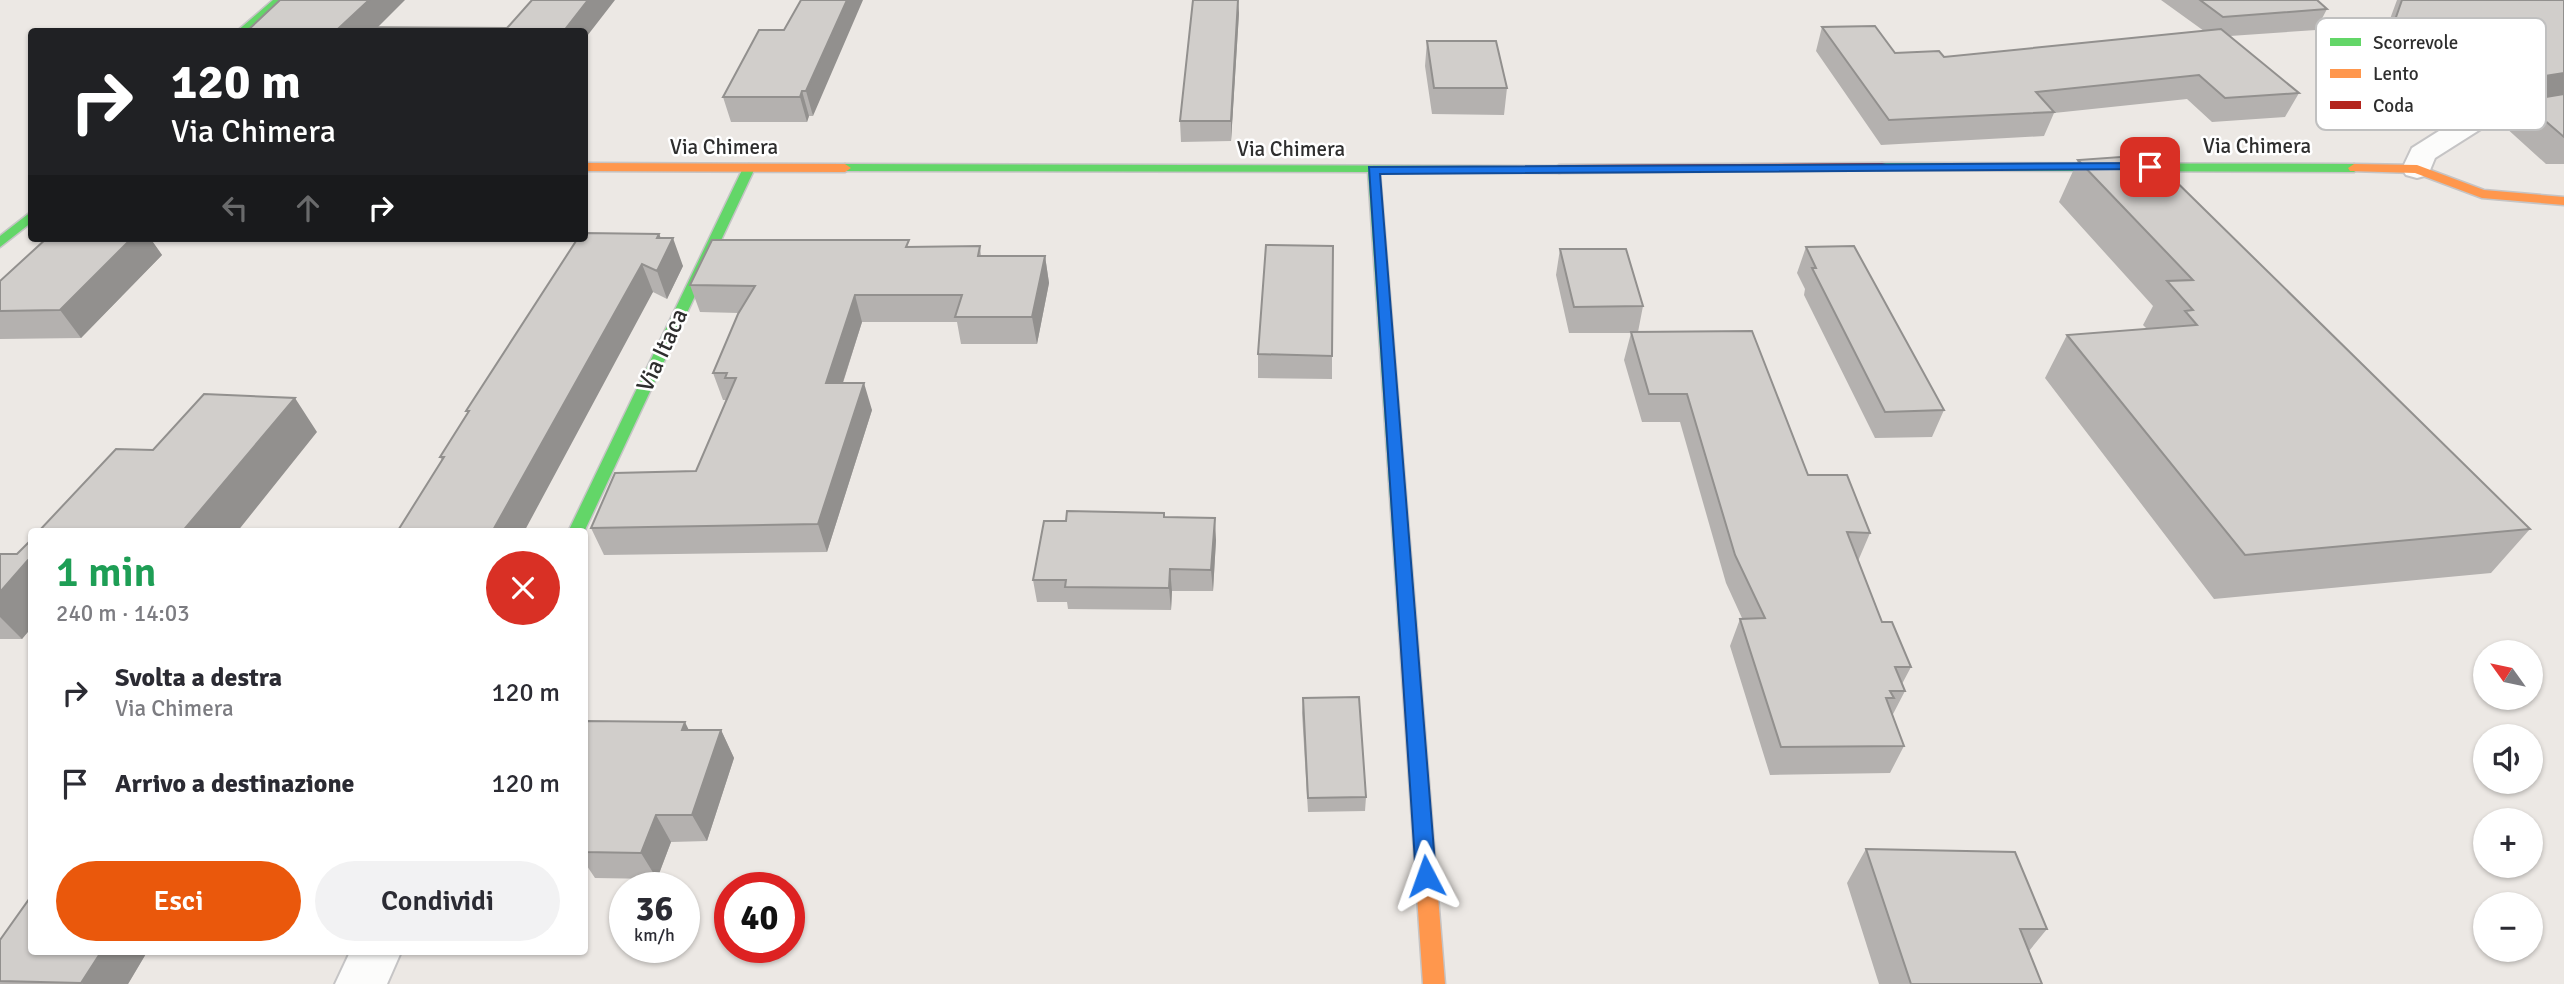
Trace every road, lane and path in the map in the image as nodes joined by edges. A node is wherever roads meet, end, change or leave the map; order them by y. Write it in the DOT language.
graph roads {
  1 [pos="279,0"];
  2 [pos="246,28"];
  3 [pos="2564,106"];
  4 [pos="2546,109"];
  5 [pos="2460,130"];
  6 [pos="588,167"];
  7 [pos="749,168"];
  8 [pos="2417,169"];
  9 [pos="1374,170"];
  10 [pos="2564,201"];
  11 [pos="28,218"];
  12 [pos="0,243"];
  13 [pos="578,528"];
  14 [pos="374,955"];
  15 [pos="360,984"];
  16 [pos="1434,984"];
  1 -- 2 [label="street"];
  3 -- 4 [label="street"];
  5 -- 8 [label="street"];
  6 -- 7 [label="street, Via Chimera"];
  7 -- 9 [label="street, Via Chimera"];
  7 -- 13 [label="street, Via Itaca"];
  8 -- 9 [label="street, Via Chimera"];
  8 -- 10 [label="street"];
  9 -- 16 [label="street"];
  11 -- 12 [label="street"];
  14 -- 15 [label="street"];
}
